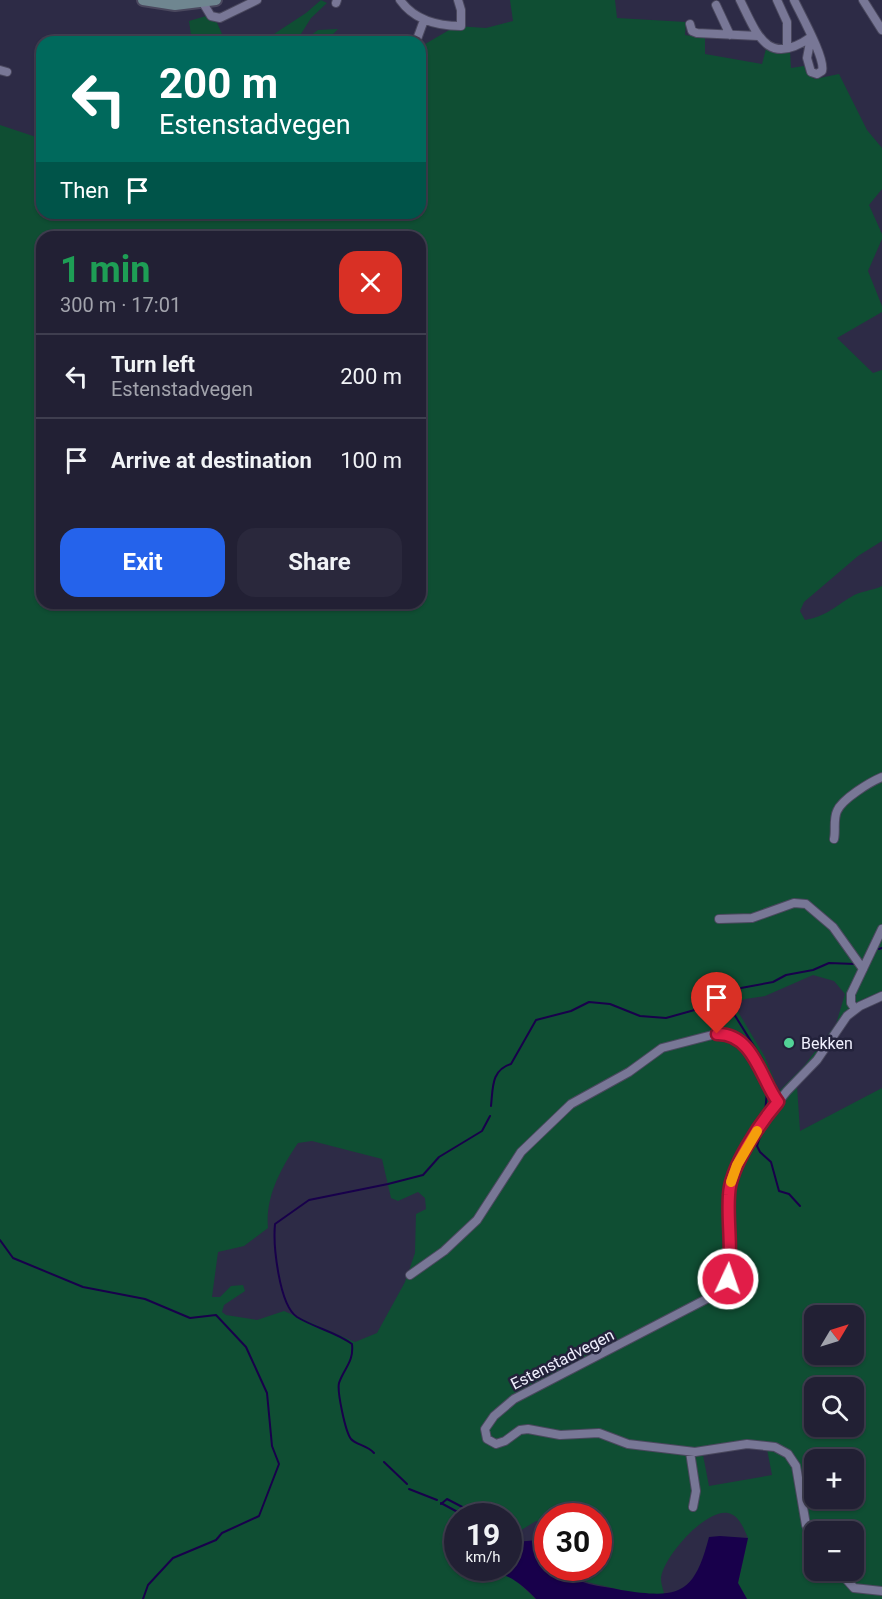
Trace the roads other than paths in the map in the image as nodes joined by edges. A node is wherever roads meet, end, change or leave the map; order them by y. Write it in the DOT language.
graph roads {
  1 [pos="143,0"];
  2 [pos="216,0"];
  3 [pos="257,0"];
  4 [pos="399,0"];
  5 [pos="458,0"];
  6 [pos="740,0"];
  7 [pos="777,0"];
  8 [pos="794,0"];
  9 [pos="863,0"];
  10 [pos="203,3"];
  11 [pos="716,5"];
  12 [pos="424,20"];
  13 [pos="690,24"];
  14 [pos="882,30"];
  15 [pos="730,35"];
  16 [pos="418,36"];
  17 [pos="758,36"];
  18 [pos="787,48"];
  19 [pos="882,777"];
  20 [pos="834,840"];
  21 [pos="719,919"];
  22 [pos="882,929"];
  23 [pos="863,969"];
  24 [pos="882,996"];
  25 [pos="855,1009"];
  26 [pos="778,1102"];
  27 [pos="410,1275"];
  28 [pos="690,1452"];
  29 [pos="693,1507"];
  30 [pos="805,1521"];
  31 [pos="848,1581"];
  32 [pos="882,1591"];
  1 -- 10 [label="main road"];
  2 -- 10 [label="main road"];
  3 -- 10 [label="street"];
  4 -- 12 [label="street"];
  5 -- 12 [label="street"];
  6 -- 17 [label="street"];
  7 -- 18 [label="street"];
  8 -- 18 [label="street"];
  9 -- 14 [label="street"];
  11 -- 15 [label="street"];
  12 -- 16 [label="street"];
  13 -- 15 [label="street"];
  15 -- 17 [label="street"];
  17 -- 18 [label="street"];
  19 -- 20 [label="street"];
  21 -- 23 [label="street"];
  22 -- 23 [label="street"];
  23 -- 25 [label="street"];
  24 -- 25 [label="street, Estenstadvegen"];
  25 -- 26 [label="street, Estenstadvegen"];
  26 -- 27 [label="street"];
  26 -- 28 [label="street, Estenstadvegen"];
  28 -- 29 [label="street"];
  28 -- 30 [label="street, Estenstadvegen"];
  31 -- 32 [label="street"];
}
